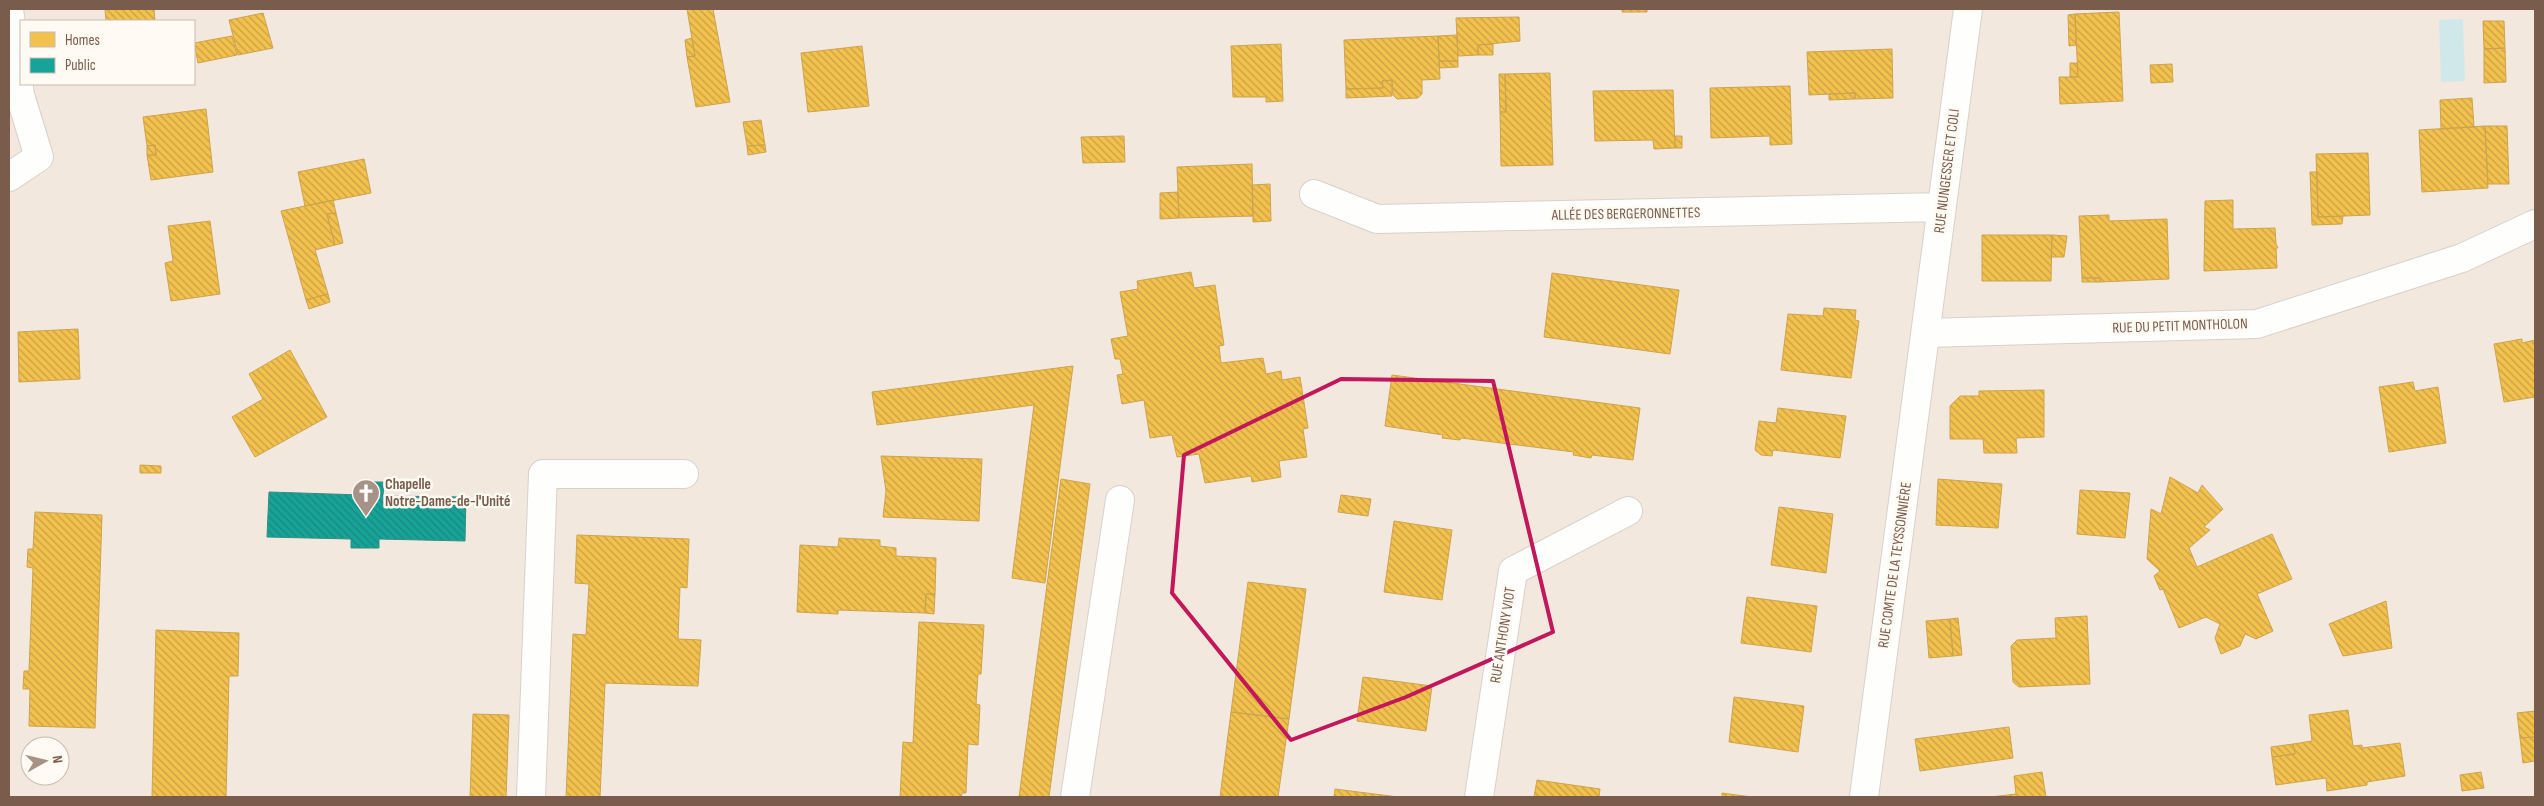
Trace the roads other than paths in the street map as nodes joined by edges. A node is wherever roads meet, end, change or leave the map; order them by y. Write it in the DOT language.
graph roads {
  1 [pos="9,9"];
  2 [pos="1968,9"];
  3 [pos="9,177"];
  4 [pos="1314,194"];
  5 [pos="1942,207"];
  6 [pos="2535,224"];
  7 [pos="1926,333"];
  8 [pos="684,474"];
  9 [pos="1120,500"];
  10 [pos="1628,511"];
  11 [pos="531,797"];
  12 [pos="1075,797"];
  13 [pos="1479,797"];
  14 [pos="1864,797"];
  1 -- 3 [label="street"];
  2 -- 5 [label="street, RUE NUNGESSER ET COLI"];
  4 -- 5 [label="street, ALLÉE DES BERGERONNETTES"];
  5 -- 7 [label="street, RUE NUNGESSER ET COLI"];
  6 -- 7 [label="street, RUE DU PETIT MONTHOLON"];
  7 -- 14 [label="street, RUE COMTE DE LA TEYSSONNIÈRE"];
  8 -- 11 [label="street"];
  9 -- 12 [label="street"];
  10 -- 13 [label="street, RUE ANTHONY VIOT"];
}
